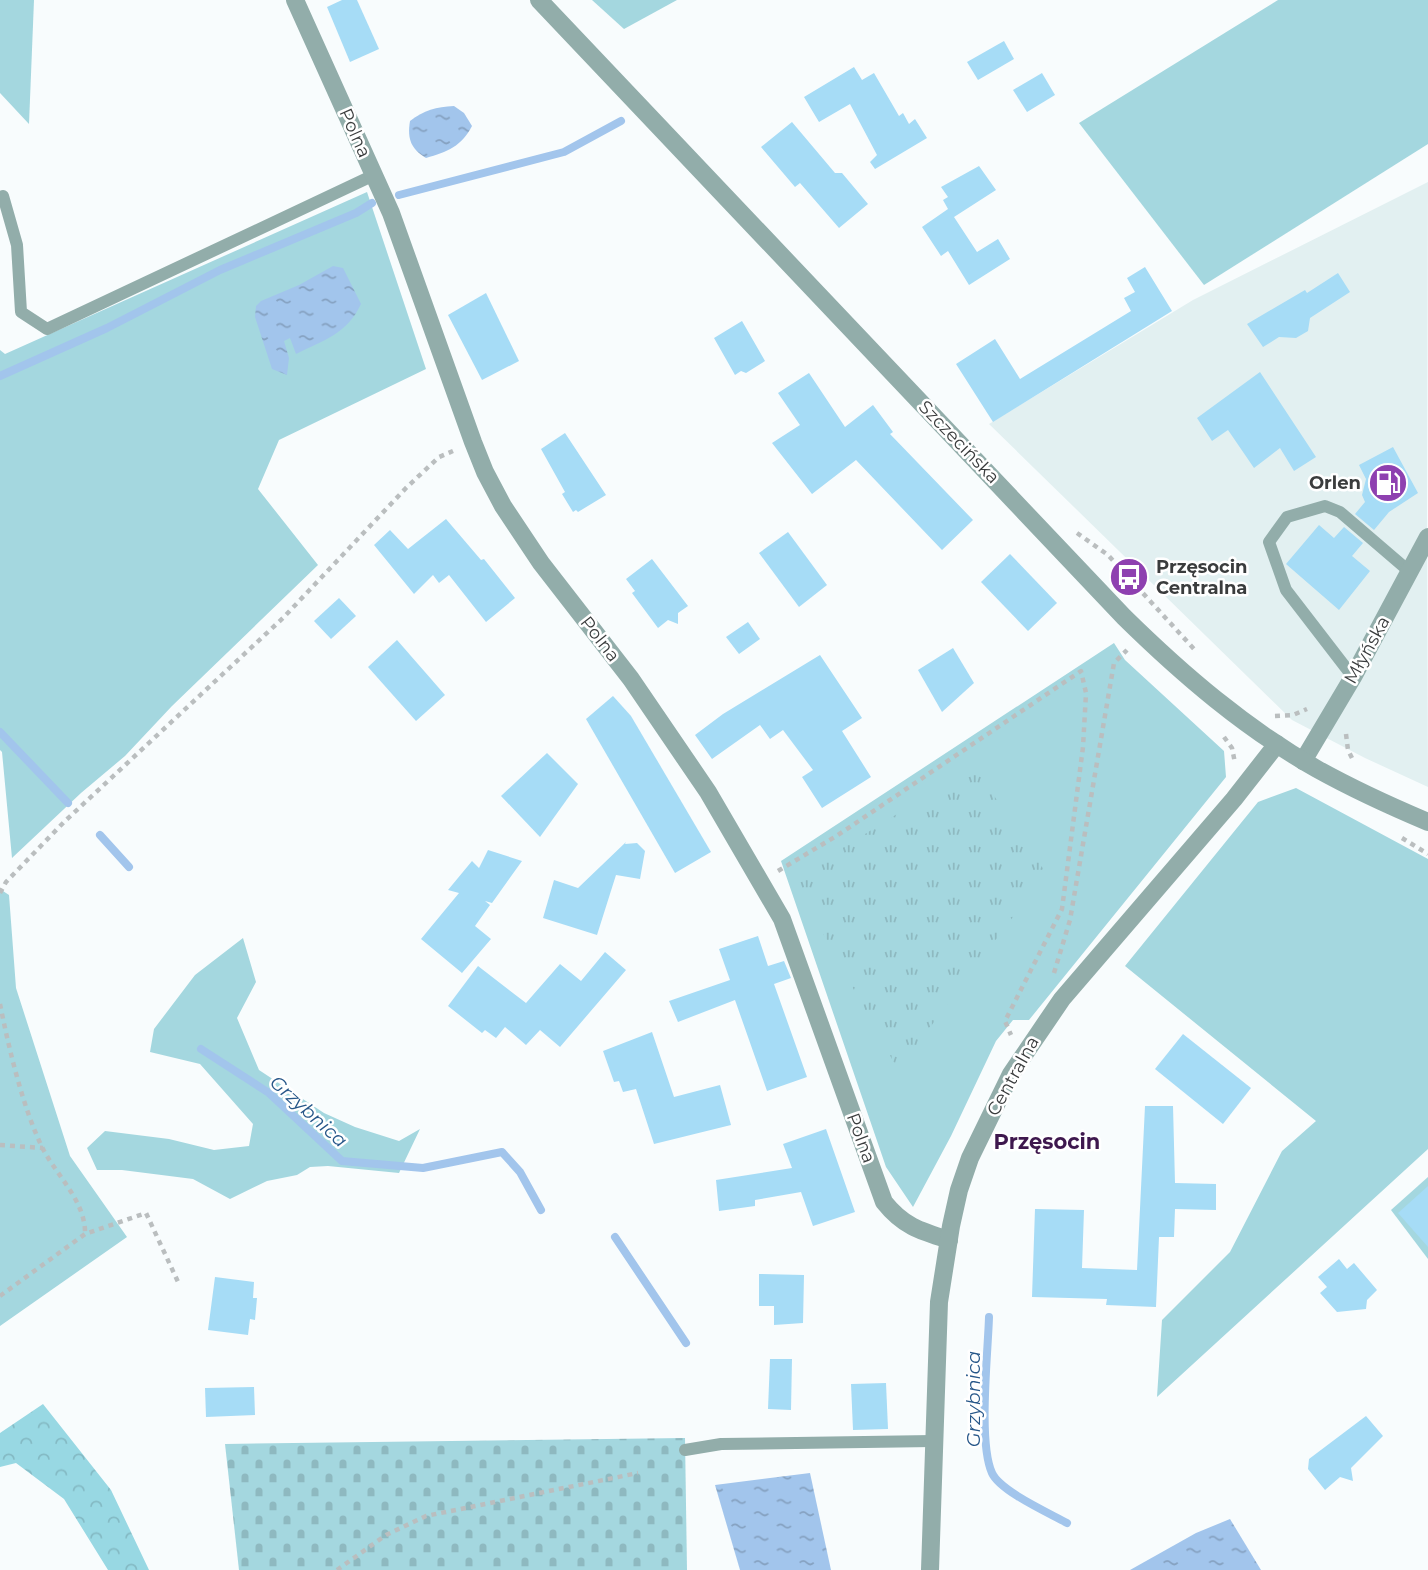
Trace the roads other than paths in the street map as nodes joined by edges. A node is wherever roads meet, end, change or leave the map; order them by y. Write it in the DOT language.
graph roads {
  1 [pos="295,0"];
  2 [pos="539,0"];
  3 [pos="374,175"];
  4 [pos="3,196"];
  5 [pos="1428,537"];
  6 [pos="1410,572"];
  7 [pos="1353,677"];
  8 [pos="1277,744"];
  9 [pos="1303,761"];
  10 [pos="1428,822"];
  11 [pos="948,1240"];
  12 [pos="933,1441"];
  13 [pos="685,1450"];
  14 [pos="930,1570"];
  1 -- 3 [label="street, Polna"];
  2 -- 8 [label="street, Szczecińska"];
  3 -- 4 [label="lane"];
  3 -- 11 [label="street, Polna"];
  5 -- 6 [label="street, Młyńska"];
  6 -- 7 [label="street, Młyńska"];
  6 -- 7 [label="lane"];
  7 -- 9 [label="street, Młyńska"];
  8 -- 9 [label="street, Szczecińska"];
  8 -- 11 [label="street, Centralna"];
  9 -- 10 [label="street, Szczecińska"];
  11 -- 12 [label="street, Centralna"];
  12 -- 13 [label="lane"];
  12 -- 14 [label="street, Centralna"];
}
